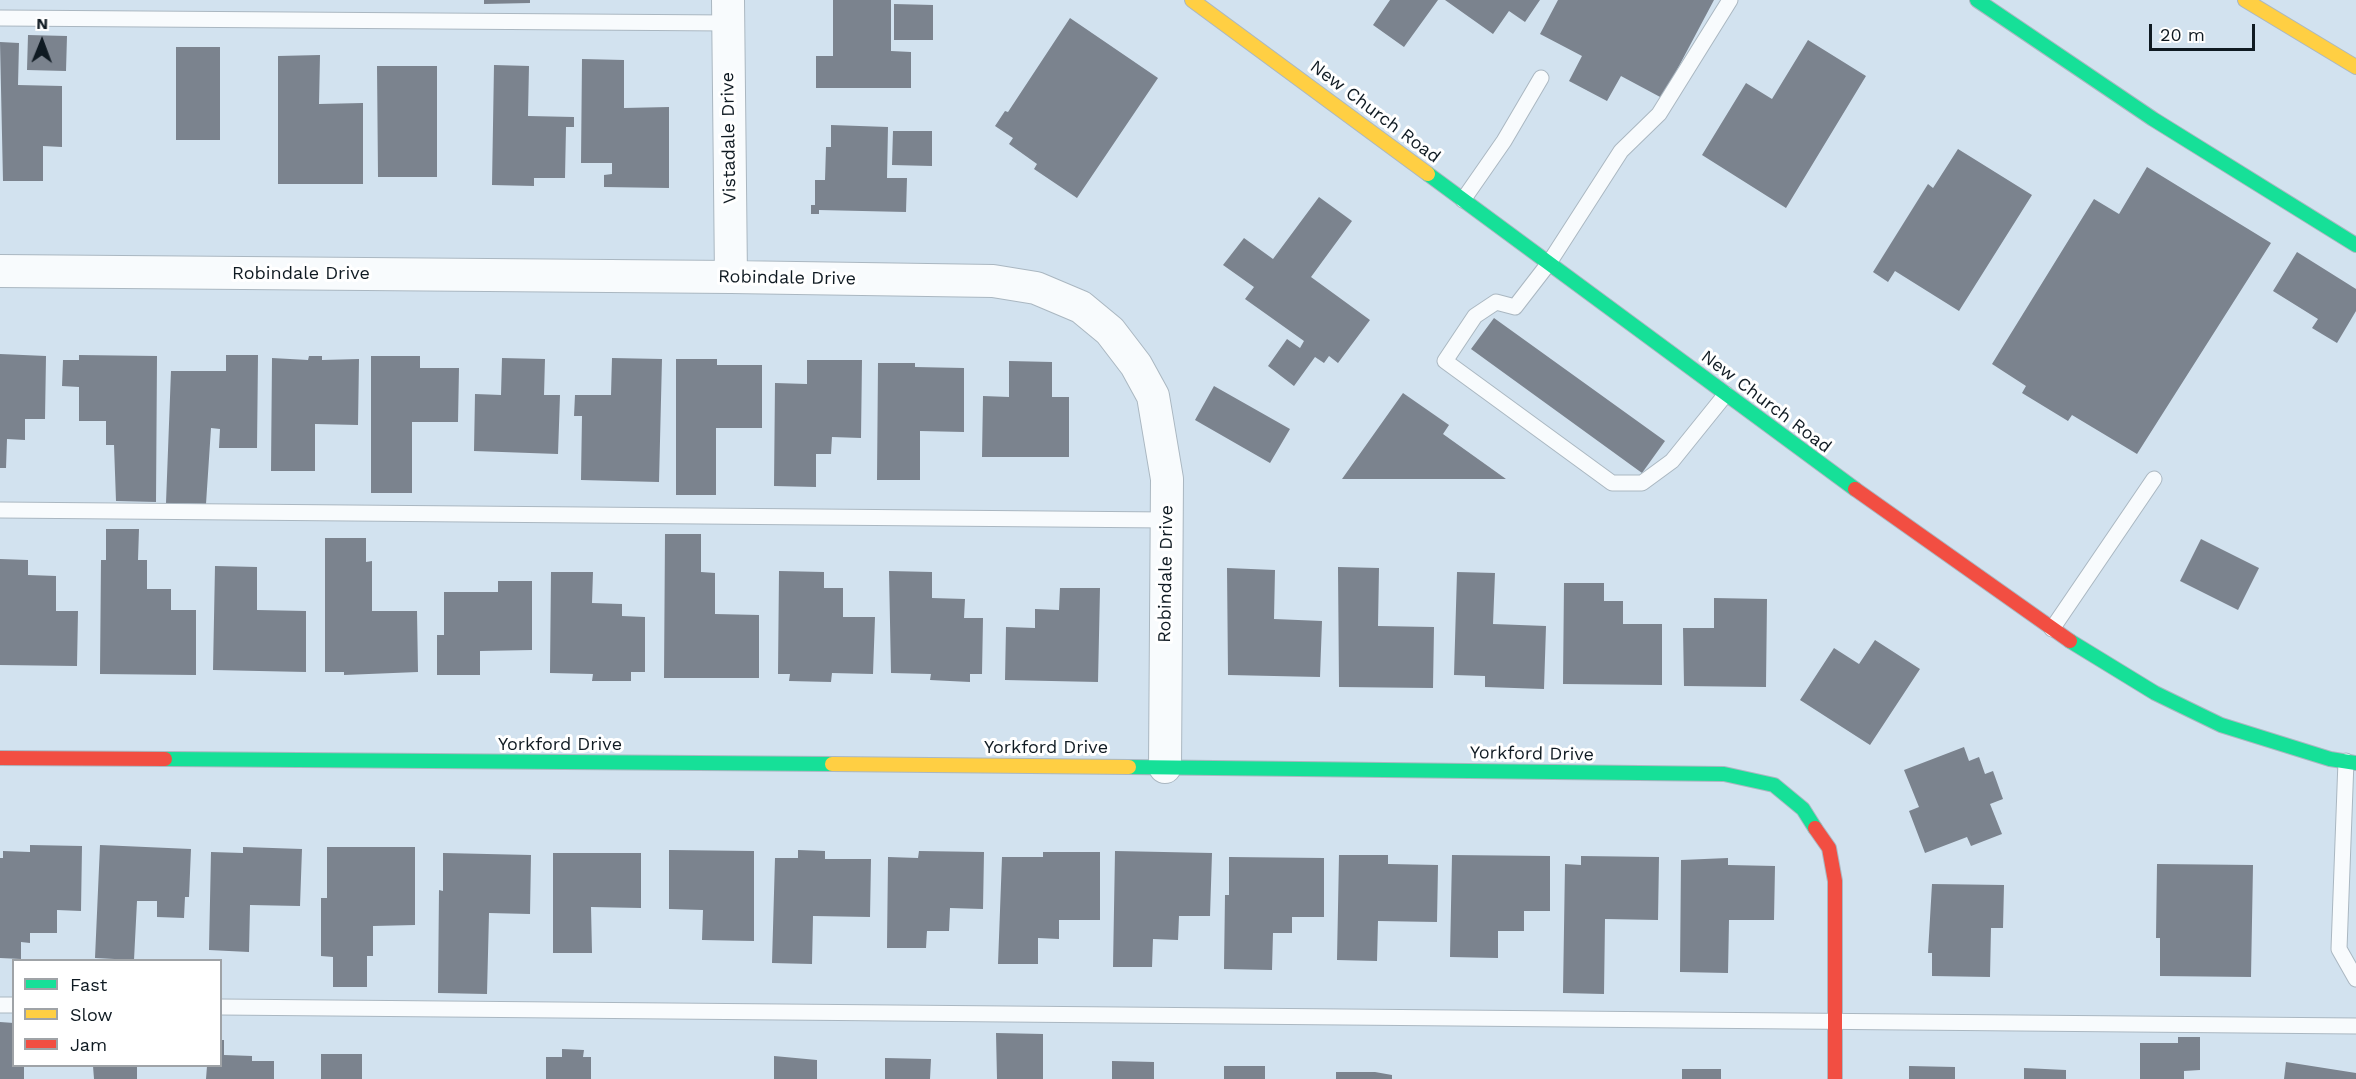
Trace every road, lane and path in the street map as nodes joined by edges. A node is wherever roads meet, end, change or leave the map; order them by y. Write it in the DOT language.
graph roads {
  1 [pos="1192,0"];
  2 [pos="1730,0"];
  3 [pos="1977,0"];
  4 [pos="2246,0"];
  5 [pos="728,12"];
  6 [pos="0,18"];
  7 [pos="2356,67"];
  8 [pos="1541,78"];
  9 [pos="1463,200"];
  10 [pos="2356,245"];
  11 [pos="1548,263"];
  12 [pos="0,272"];
  13 [pos="731,277"];
  14 [pos="1726,394"];
  15 [pos="2154,479"];
  16 [pos="0,510"];
  17 [pos="1167,520"];
  18 [pos="2052,629"];
  19 [pos="0,758"];
  20 [pos="2351,762"];
  21 [pos="1165,767"];
  22 [pos="2350,816"];
  23 [pos="2356,979"];
  24 [pos="222,1007"];
  25 [pos="1834,1020"];
  26 [pos="2356,1026"];
  27 [pos="1835,1079"];
  1 -- 9 [label="main road, New Church Road"];
  2 -- 11 [label="lane"];
  3 -- 10 [label="main road"];
  4 -- 7 [label="main road"];
  5 -- 6 [label="lane"];
  5 -- 13 [label="street, Vistadale Drive"];
  8 -- 9 [label="lane"];
  9 -- 11 [label="main road, New Church Road"];
  11 -- 14 [label="main road, New Church Road"];
  11 -- 14 [label="lane"];
  12 -- 13 [label="street, Robindale Drive"];
  13 -- 17 [label="street, Robindale Drive"];
  14 -- 18 [label="main road, New Church Road"];
  15 -- 18 [label="lane"];
  16 -- 17 [label="lane"];
  17 -- 21 [label="street, Robindale Drive"];
  18 -- 20 [label="main road, New Church Road"];
  19 -- 21 [label="main road, Yorkford Drive"];
  20 -- 22 [label="lane"];
  21 -- 25 [label="main road, Yorkford Drive"];
  22 -- 23 [label="lane"];
  24 -- 25 [label="lane"];
  25 -- 26 [label="lane"];
  25 -- 27 [label="main road, Yorkford Drive"];
}
